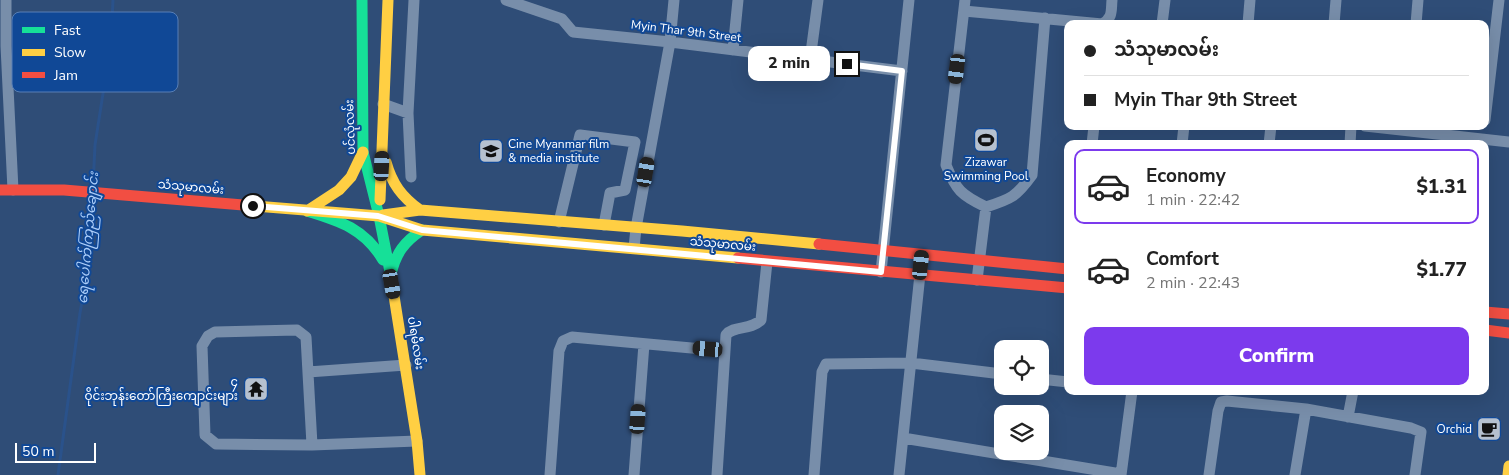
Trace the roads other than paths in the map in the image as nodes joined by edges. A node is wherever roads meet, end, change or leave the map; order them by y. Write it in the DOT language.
graph roads {
  1 [pos="6,0"];
  2 [pos="362,0"];
  3 [pos="388,0"];
  4 [pos="414,0"];
  5 [pos="506,0"];
  6 [pos="674,0"];
  7 [pos="738,0"];
  8 [pos="818,0"];
  9 [pos="909,0"];
  10 [pos="1112,0"];
  11 [pos="1165,0"];
  12 [pos="1250,0"];
  13 [pos="1336,0"];
  14 [pos="1418,0"];
  15 [pos="1499,0"];
  16 [pos="965,6"];
  17 [pos="1045,18"];
  18 [pos="1064,20"];
  19 [pos="1108,20"];
  20 [pos="1162,20"];
  21 [pos="1248,20"];
  22 [pos="1334,20"];
  23 [pos="1416,20"];
  24 [pos="670,42"];
  25 [pos="733,50"];
  26 [pos="810,60"];
  27 [pos="902,71"];
  28 [pos="1489,86"];
  29 [pos="383,104"];
  30 [pos="408,113"];
  31 [pos="1411,130"];
  32 [pos="1484,130"];
  33 [pos="1436,139"];
  34 [pos="1483,139"];
  35 [pos="1509,142"];
  36 [pos="383,150"];
  37 [pos="363,152"];
  38 [pos="411,177"];
  39 [pos="0,190"];
  40 [pos="13,190"];
  41 [pos="986,207"];
  42 [pos="420,210"];
  43 [pos="307,211"];
  44 [pos="378,216"];
  45 [pos="558,222"];
  46 [pos="604,226"];
  47 [pos="636,228"];
  48 [pos="422,230"];
  49 [pos="735,237"];
  50 [pos="634,248"];
  51 [pos="883,251"];
  52 [pos="922,255"];
  53 [pos="734,259"];
  54 [pos="979,261"];
  55 [pos="767,262"];
  56 [pos="1064,269"];
  57 [pos="881,272"];
  58 [pos="920,275"];
  59 [pos="390,276"];
  60 [pos="976,280"];
  61 [pos="1064,288"];
  62 [pos="1489,312"];
  63 [pos="1509,314"];
  64 [pos="1489,330"];
  65 [pos="1509,333"];
  66 [pos="644,344"];
  67 [pos="724,351"];
  68 [pos="911,364"];
  69 [pos="406,365"];
  70 [pos="308,372"];
  71 [pos="994,373"];
  72 [pos="1049,380"];
  73 [pos="1064,382"];
  74 [pos="1131,395"];
  75 [pos="1352,395"];
  76 [pos="1306,409"];
  77 [pos="1348,417"];
  78 [pos="903,438"];
  79 [pos="417,441"];
  80 [pos="312,445"];
  81 [pos="1509,466"];
  82 [pos="1121,474"];
  83 [pos="420,475"];
  84 [pos="550,475"];
  85 [pos="634,475"];
  86 [pos="717,475"];
  87 [pos="814,475"];
  88 [pos="899,475"];
  89 [pos="1209,475"];
  90 [pos="1295,475"];
  91 [pos="1415,475"];
  92 [pos="1508,475"];
  1 -- 40 [label="street"];
  2 -- 37 [label="main road, ပင်လုံလမ်း"];
  3 -- 29 [label="main road"];
  4 -- 30 [label="street"];
  5 -- 24 [label="street, Myin Thar 9th Street"];
  6 -- 24 [label="street"];
  7 -- 25 [label="street"];
  8 -- 26 [label="street"];
  9 -- 27 [label="street"];
  10 -- 19 [label="street"];
  11 -- 20 [label="street"];
  12 -- 21 [label="street"];
  13 -- 22 [label="street"];
  14 -- 23 [label="street"];
  15 -- 28 [label="street"];
  16 -- 17 [label="street"];
  16 -- 41 [label="street"];
  17 -- 18 [label="street"];
  17 -- 41 [label="street"];
  24 -- 25 [label="street, Myin Thar 9th Street"];
  24 -- 47 [label="street"];
  25 -- 26 [label="street, Myin Thar 9th Street"];
  26 -- 27 [label="street, Myin Thar 9th Street"];
  27 -- 51 [label="street"];
  29 -- 30 [label="street"];
  29 -- 36 [label="main road"];
  30 -- 38 [label="street"];
  31 -- 33 [label="street"];
  32 -- 34 [label="street"];
  33 -- 34 [label="street"];
  34 -- 35 [label="street"];
  36 -- 42 [label="main road"];
  36 -- 44 [label="main road"];
  37 -- 43 [label="main road"];
  37 -- 44 [label="main road, ပင်လုံလမ်း"];
  39 -- 40 [label="main road, သံသုမာလမ်း"];
  40 -- 43 [label="main road, သံသုမာလမ်း"];
  41 -- 54 [label="street"];
  42 -- 44 [label="main road, သံသုမာလမ်း"];
  42 -- 45 [label="main road, သံသုမာလမ်း"];
  43 -- 44 [label="main road, သံသုမာလမ်း"];
  43 -- 59 [label="main road"];
  44 -- 48 [label="main road, သံသုမာလမ်း"];
  44 -- 59 [label="main road, ပါရမီလမ်း"];
  45 -- 46 [label="main road, သံသုမာလမ်း"];
  45 -- 46 [label="street"];
  46 -- 47 [label="main road, သံသုမာလမ်း"];
  47 -- 49 [label="main road, သံသုမာလမ်း"];
  47 -- 50 [label="street"];
  48 -- 50 [label="main road, သံသုမာလမ်း"];
  48 -- 59 [label="main road"];
  49 -- 51 [label="main road, သံသုမာလမ်း"];
  49 -- 53 [label="main road"];
  50 -- 53 [label="main road, သံသုမာလမ်း"];
  51 -- 52 [label="main road, သံသုမာလမ်း"];
  51 -- 57 [label="street"];
  52 -- 54 [label="main road, သံသုမာလမ်း"];
  52 -- 58 [label="street"];
  53 -- 55 [label="main road, သံသုမာလမ်း"];
  54 -- 56 [label="main road, သံသုမာလမ်း"];
  54 -- 60 [label="street"];
  55 -- 57 [label="main road, သံသုမာလမ်း"];
  55 -- 67 [label="street"];
  57 -- 58 [label="main road, သံသုမာလမ်း"];
  58 -- 60 [label="main road, သံသုမာလမ်း"];
  58 -- 68 [label="street"];
  59 -- 69 [label="main road, ပါရမီလမ်း"];
  60 -- 61 [label="main road, သံသုမာလမ်း"];
  62 -- 63 [label="main road"];
  64 -- 65 [label="main road"];
  66 -- 67 [label="street"];
  66 -- 84 [label="street"];
  66 -- 85 [label="street"];
  67 -- 86 [label="street"];
  68 -- 71 [label="street"];
  68 -- 78 [label="street"];
  68 -- 87 [label="street"];
  69 -- 70 [label="street"];
  69 -- 79 [label="main road, ပါရမီလမ်း"];
  70 -- 80 [label="street"];
  70 -- 80 [label="street"];
  72 -- 73 [label="street"];
  74 -- 82 [label="street"];
  75 -- 77 [label="street"];
  76 -- 77 [label="street"];
  76 -- 89 [label="street"];
  76 -- 90 [label="street"];
  77 -- 91 [label="street"];
  78 -- 82 [label="street"];
  78 -- 88 [label="street"];
  79 -- 80 [label="street"];
  79 -- 83 [label="main road, ပါရမီလမ်း"];
  81 -- 92 [label="main road"];
}
